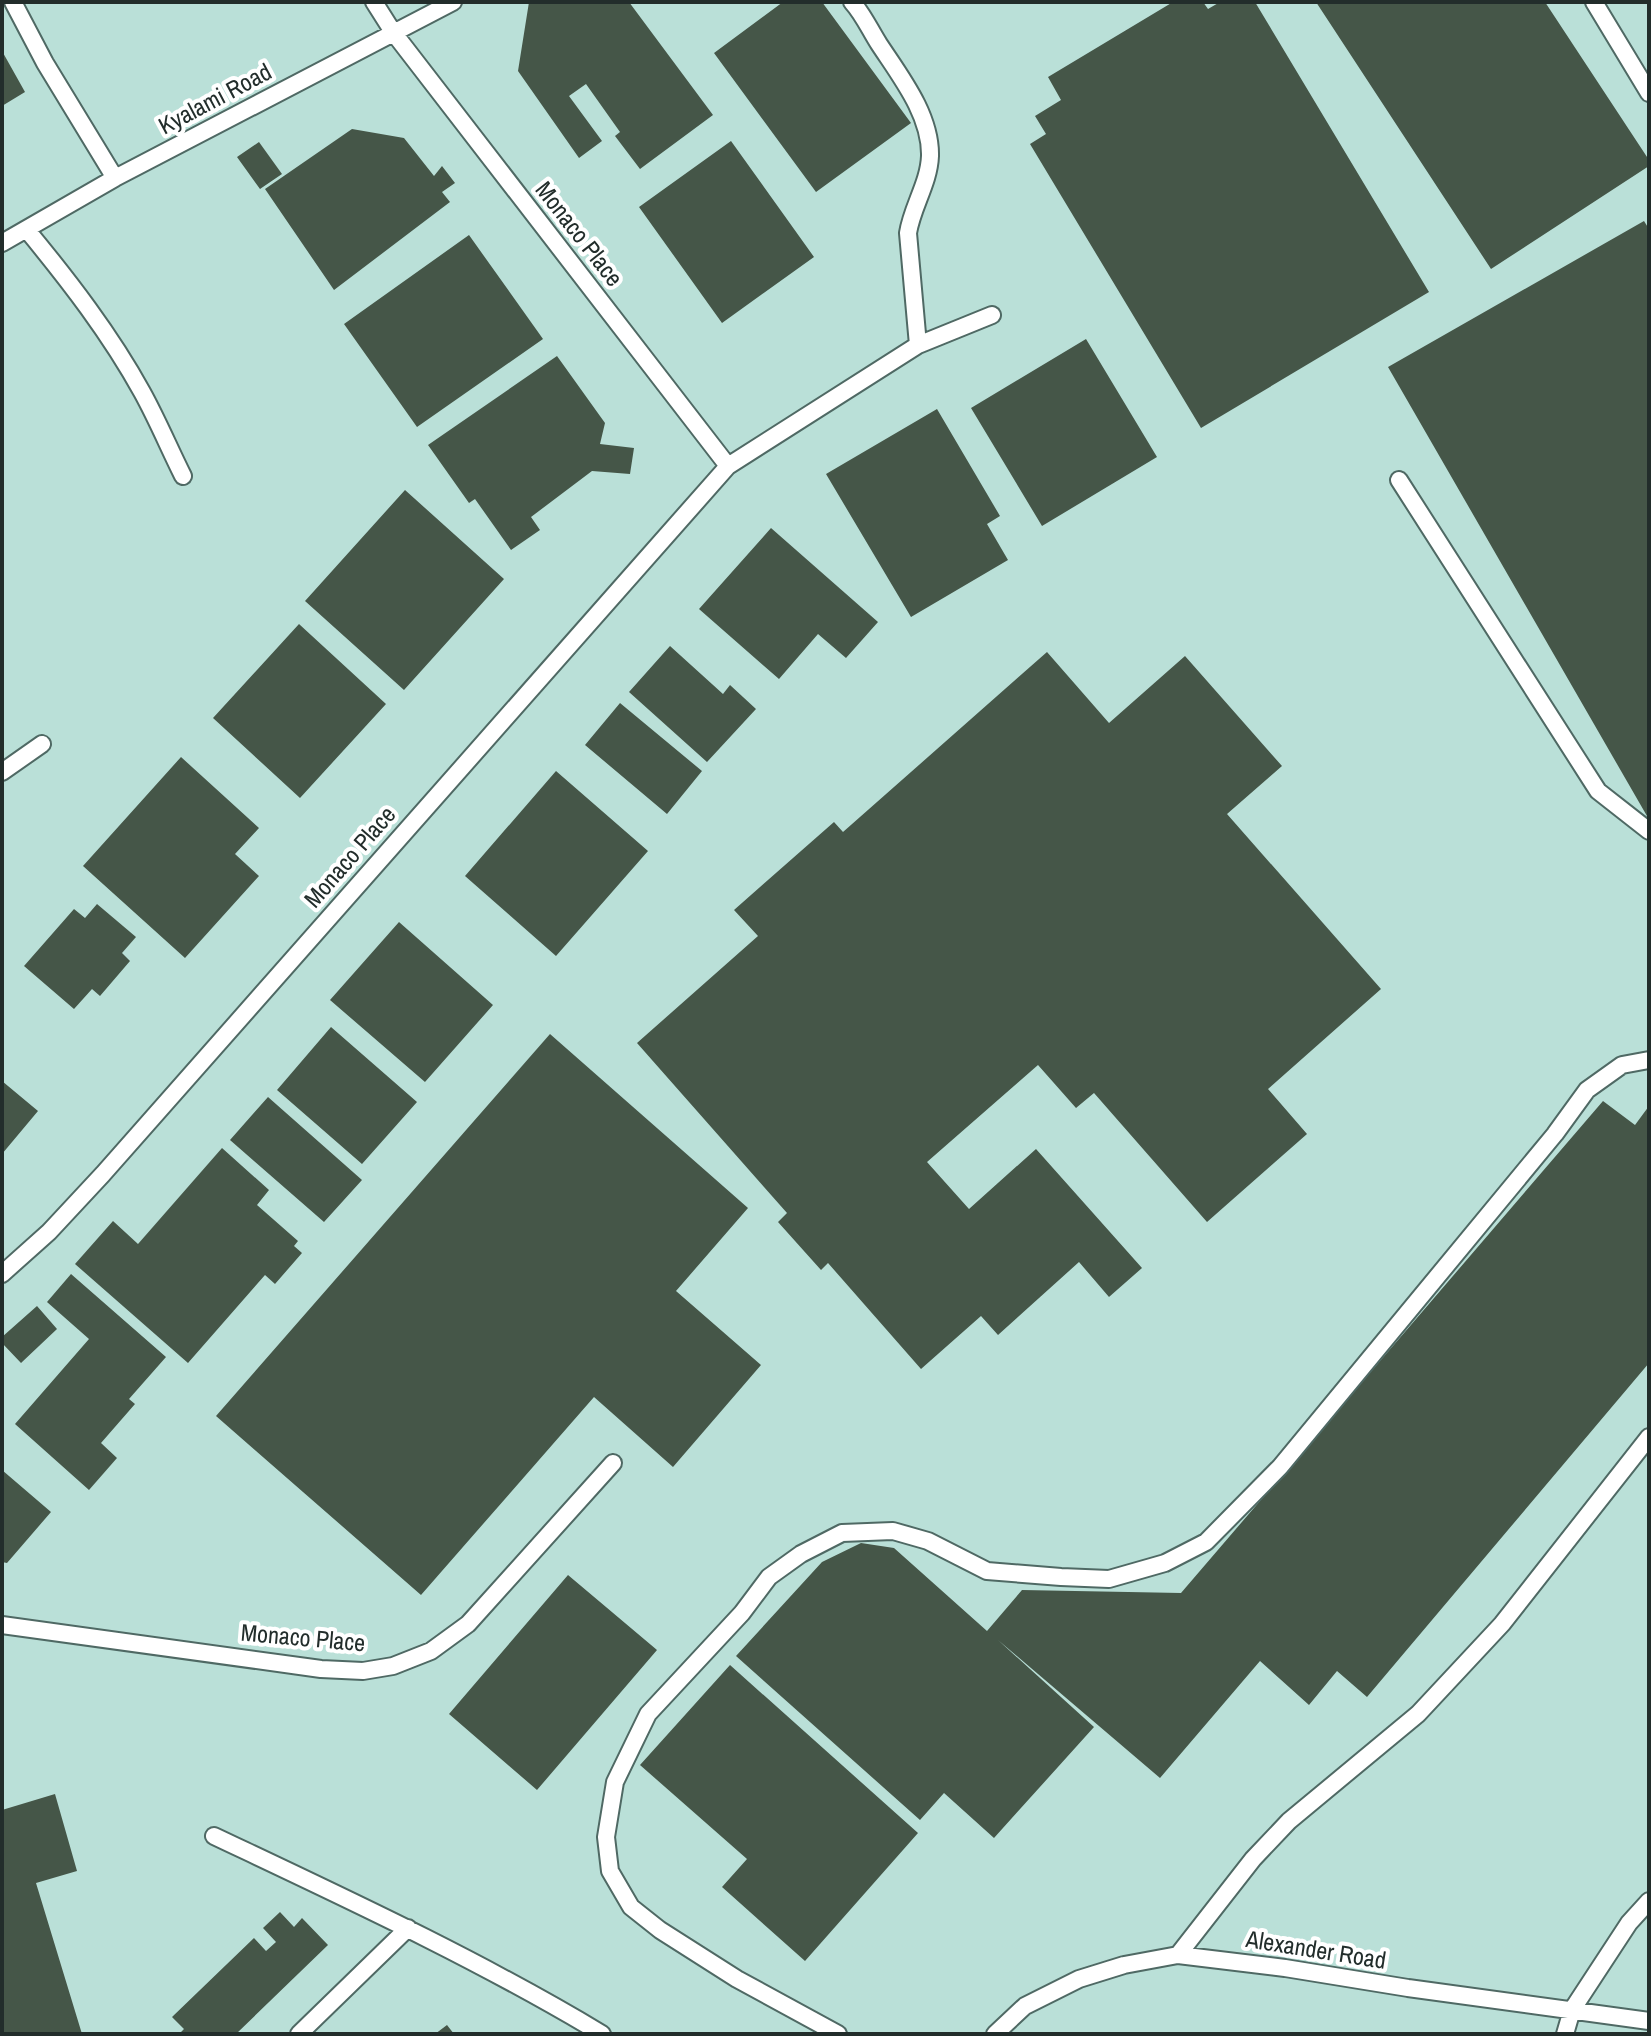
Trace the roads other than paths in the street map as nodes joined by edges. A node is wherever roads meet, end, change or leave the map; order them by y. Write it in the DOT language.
graph roads {
  1 [pos="13,2"];
  2 [pos="374,2"];
  3 [pos="453,2"];
  4 [pos="852,2"];
  5 [pos="1594,2"];
  6 [pos="393,32"];
  7 [pos="1649,93"];
  8 [pos="115,178"];
  9 [pos="27,230"];
  10 [pos="2,243"];
  11 [pos="992,315"];
  12 [pos="918,345"];
  13 [pos="728,466"];
  14 [pos="183,476"];
  15 [pos="1399,480"];
  16 [pos="42,744"];
  17 [pos="2,772"];
  18 [pos="1649,831"];
  19 [pos="1649,1060"];
  20 [pos="2,1274"];
  21 [pos="1649,1437"];
  22 [pos="613,1463"];
  23 [pos="2,1625"];
  24 [pos="214,1836"];
  25 [pos="1649,1901"];
  26 [pos="408,1928"];
  27 [pos="1178,1955"];
  28 [pos="1572,2010"];
  29 [pos="1649,2021"];
  30 [pos="299,2034"];
  31 [pos="602,2034"];
  32 [pos="838,2034"];
  33 [pos="995,2034"];
  34 [pos="1565,2034"];
  1 -- 8 [label="lane"];
  2 -- 6 [label="lane, Monaco Place"];
  3 -- 6 [label="lane, Kyalami Road"];
  4 -- 12 [label="lane"];
  5 -- 7 [label="lane"];
  6 -- 8 [label="lane, Kyalami Road"];
  6 -- 13 [label="lane, Monaco Place"];
  8 -- 9 [label="lane, Kyalami Road"];
  9 -- 10 [label="lane, Kyalami Road"];
  9 -- 14 [label="lane"];
  11 -- 12 [label="lane, Monaco Place"];
  12 -- 13 [label="lane, Monaco Place"];
  13 -- 20 [label="lane, Monaco Place"];
  15 -- 18 [label="lane"];
  16 -- 17 [label="lane"];
  19 -- 32 [label="lane"];
  21 -- 27 [label="lane"];
  22 -- 23 [label="lane, Monaco Place"];
  24 -- 26 [label="lane"];
  25 -- 28 [label="lane"];
  26 -- 30 [label="lane"];
  26 -- 31 [label="lane"];
  27 -- 28 [label="lane, Alexander Road"];
  27 -- 33 [label="lane, Alexander Road"];
  28 -- 29 [label="lane, Alexander Road"];
  28 -- 34 [label="lane"];
}
